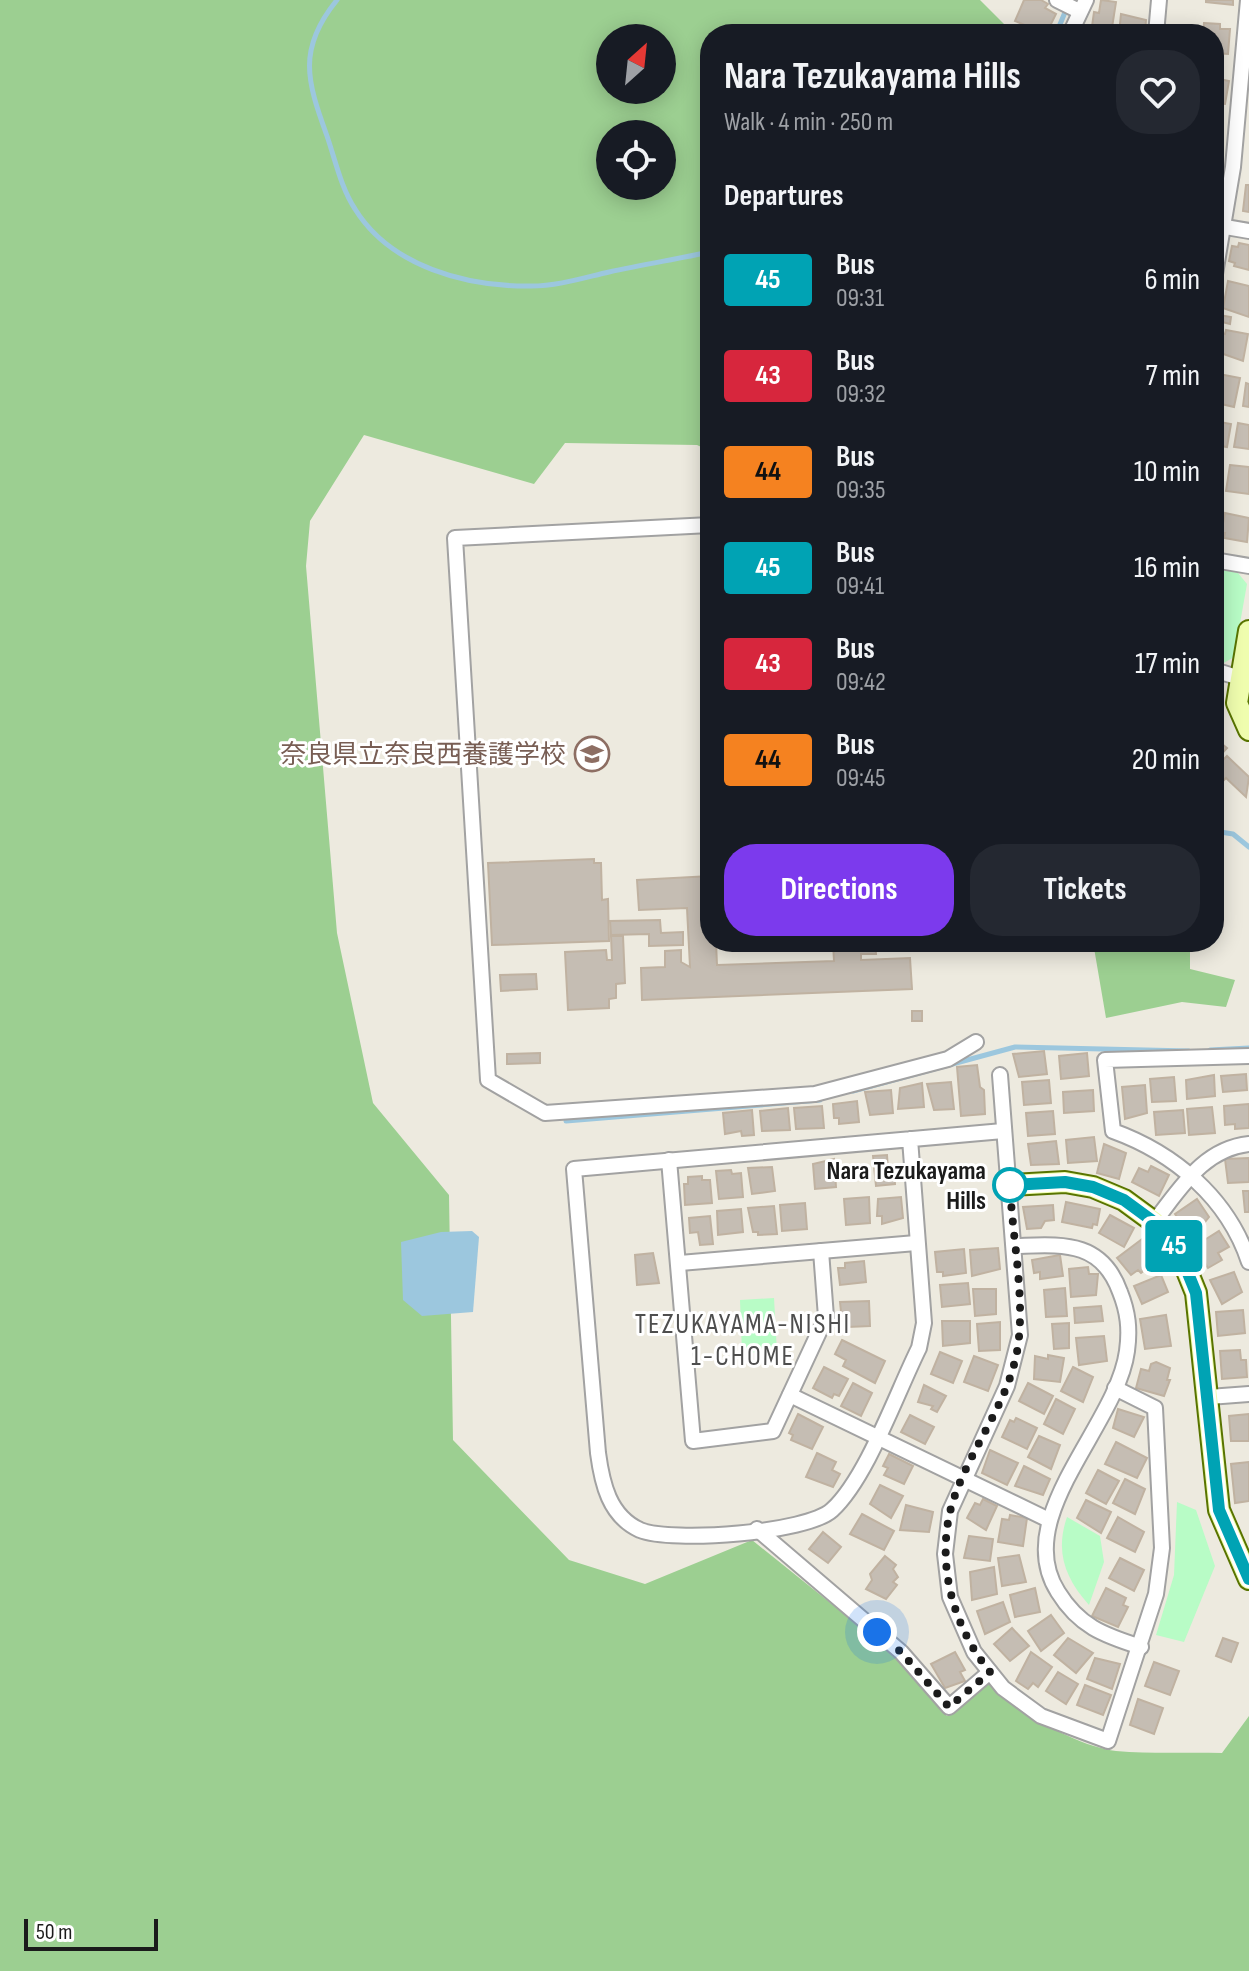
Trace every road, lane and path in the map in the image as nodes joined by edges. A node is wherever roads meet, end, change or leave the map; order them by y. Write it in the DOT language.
graph roads {
  1 [pos="1057,0"];
  2 [pos="1159,0"];
  3 [pos="1248,0"];
  4 [pos="1082,6"];
  5 [pos="1157,24"];
  6 [pos="1224,205"];
  7 [pos="1224,227"];
  8 [pos="1249,231"];
  9 [pos="700,526"];
  10 [pos="1224,562"];
  11 [pos="1249,566"];
  12 [pos="1249,631"];
  13 [pos="1224,673"];
  14 [pos="1240,678"];
  15 [pos="1247,724"];
  16 [pos="976,1042"];
  17 [pos="1249,1056"];
  18 [pos="1000,1075"];
  19 [pos="1003,1131"];
  20 [pos="910,1139"];
  21 [pos="1249,1144"];
  22 [pos="669,1160"];
  23 [pos="1191,1176"];
  24 [pos="1010,1185"];
  25 [pos="1154,1222"];
  26 [pos="916,1243"];
  27 [pos="1014,1246"];
  28 [pos="821,1251"];
  29 [pos="1249,1262"];
  30 [pos="680,1263"];
  31 [pos="1115,1388"];
  32 [pos="1249,1394"];
  33 [pos="790,1395"];
  34 [pos="1209,1397"];
  35 [pos="876,1436"];
  36 [pos="964,1480"];
  37 [pos="1049,1520"];
  38 [pos="757,1529"];
  39 [pos="1249,1579"];
  40 [pos="1141,1647"];
  41 [pos="990,1672"];
  1 -- 4 [label="street"];
  2 -- 5 [label="street"];
  3 -- 6 [label="street"];
  7 -- 8 [label="street"];
  9 -- 16 [label="street"];
  10 -- 11 [label="street"];
  12 -- 14 [label="street"];
  13 -- 14 [label="street"];
  14 -- 15 [label="street"];
  17 -- 23 [label="street"];
  18 -- 19 [label="street"];
  19 -- 20 [label="street"];
  19 -- 24 [label="street"];
  20 -- 22 [label="street"];
  20 -- 26 [label="street"];
  21 -- 23 [label="street"];
  22 -- 30 [label="street"];
  22 -- 38 [label="street"];
  23 -- 25 [label="street"];
  23 -- 29 [label="street"];
  24 -- 25 [label="street"];
  24 -- 27 [label="street"];
  25 -- 34 [label="street"];
  26 -- 28 [label="street"];
  26 -- 35 [label="street"];
  27 -- 31 [label="street"];
  27 -- 36 [label="street"];
  28 -- 30 [label="street"];
  28 -- 33 [label="street"];
  30 -- 33 [label="street"];
  31 -- 37 [label="street"];
  31 -- 40 [label="street"];
  32 -- 34 [label="street"];
  33 -- 35 [label="street"];
  34 -- 39 [label="street"];
  35 -- 36 [label="street"];
  35 -- 38 [label="street"];
  36 -- 37 [label="street"];
  36 -- 41 [label="street"];
  37 -- 40 [label="street"];
  38 -- 41 [label="street"];
  40 -- 41 [label="street"];
}
